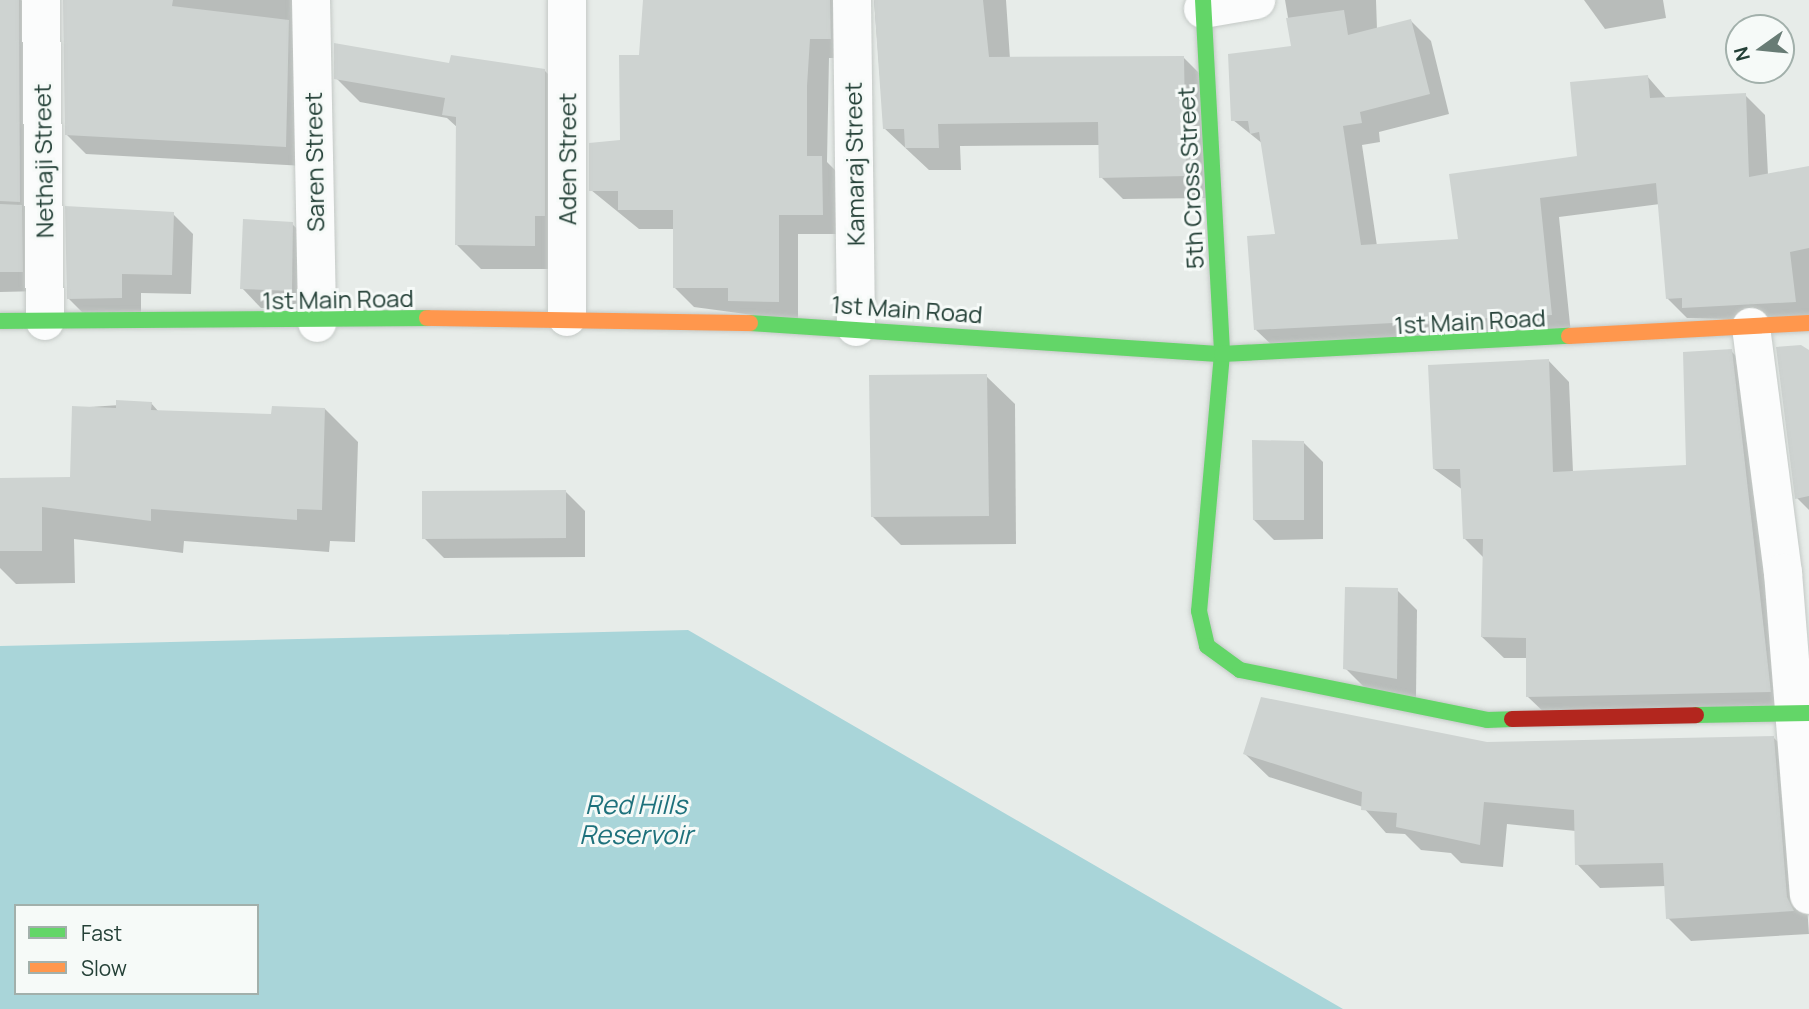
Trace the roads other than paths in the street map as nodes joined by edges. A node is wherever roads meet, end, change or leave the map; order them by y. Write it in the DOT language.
graph roads {
  1 [pos="41,0"];
  2 [pos="310,0"];
  3 [pos="567,0"];
  4 [pos="852,0"];
  5 [pos="1256,0"];
  6 [pos="1203,4"];
  7 [pos="567,317"];
  8 [pos="0,321"];
  9 [pos="45,321"];
  10 [pos="317,323"];
  11 [pos="1809,323"];
  12 [pos="856,327"];
  13 [pos="1751,327"];
  14 [pos="1222,354"];
  15 [pos="1802,713"];
  16 [pos="1809,895"];
  1 -- 9 [label="street, Nethaji Street"];
  2 -- 10 [label="street, Saren Street"];
  3 -- 7 [label="street, Aden Street"];
  4 -- 12 [label="street, Kamaraj Street"];
  5 -- 6 [label="street"];
  6 -- 14 [label="street, 5th Cross Street"];
  7 -- 10 [label="street, 1st Main Road"];
  7 -- 12 [label="street, 1st Main Road"];
  8 -- 9 [label="street, 1st Main Road"];
  9 -- 10 [label="street, 1st Main Road"];
  11 -- 13 [label="street, 1st Main Road"];
  12 -- 14 [label="street, 1st Main Road"];
  13 -- 14 [label="street, 1st Main Road"];
  13 -- 15 [label="street"];
  14 -- 15 [label="street, 5th Cross Street"];
  15 -- 16 [label="street"];
}
